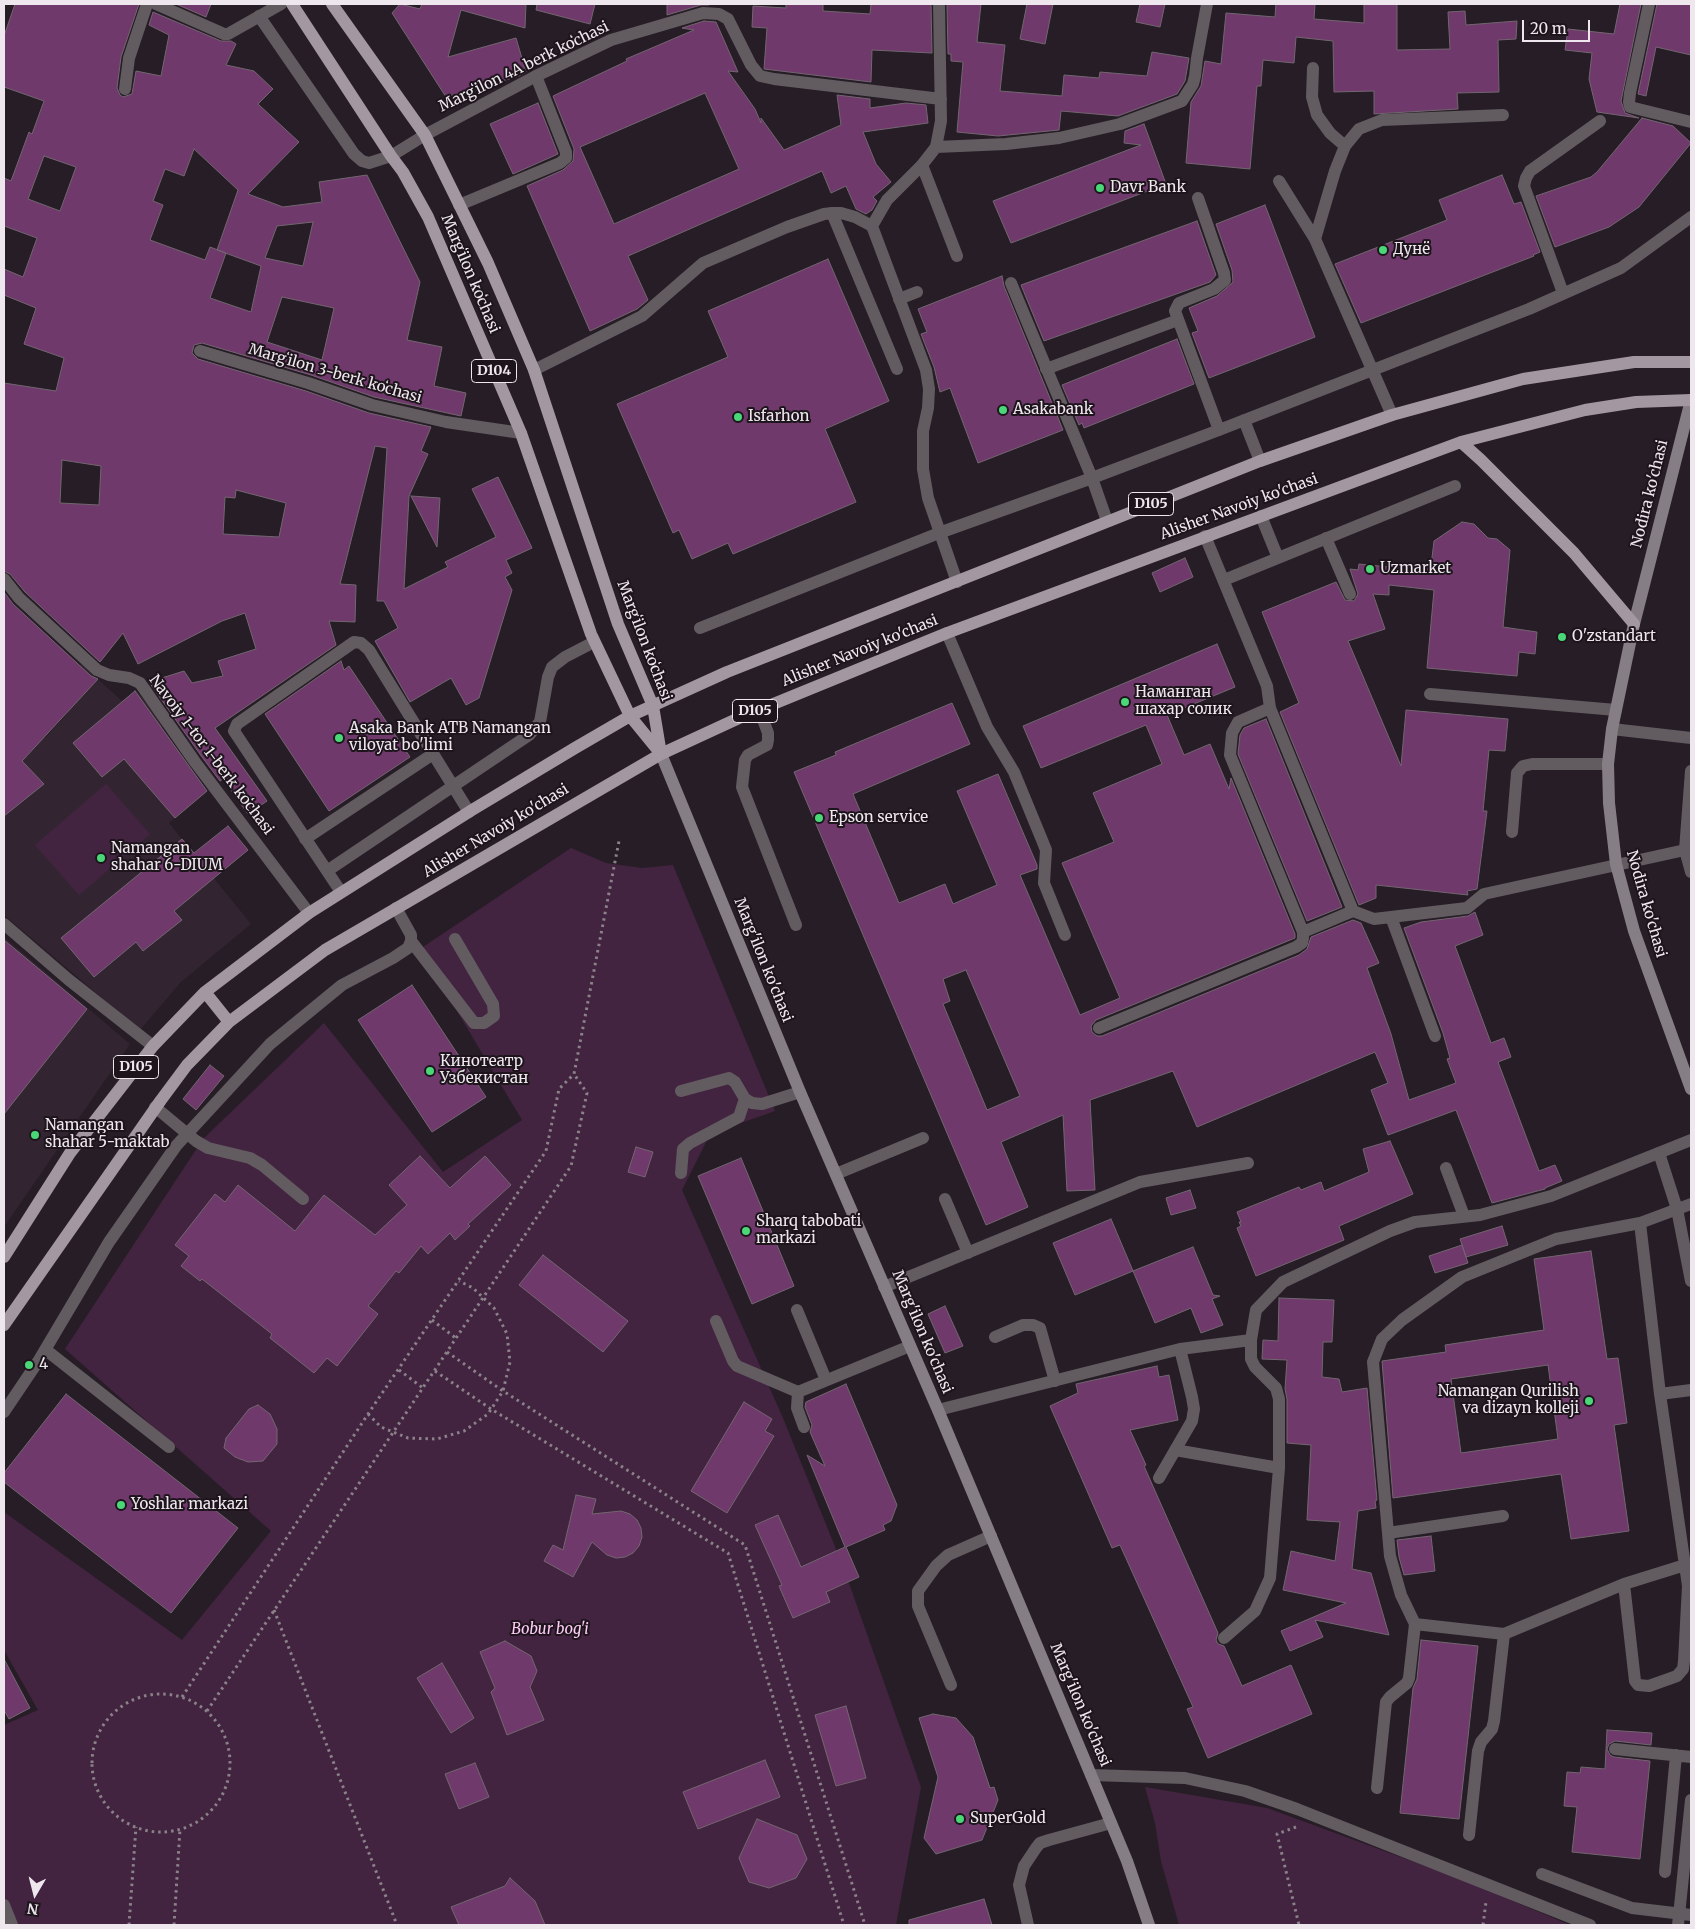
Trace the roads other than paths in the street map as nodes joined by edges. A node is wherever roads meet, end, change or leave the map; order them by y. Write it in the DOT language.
graph roads {
  1 [pos="147,4"];
  2 [pos="156,4"];
  3 [pos="281,4"];
  4 [pos="292,4"];
  5 [pos="332,4"];
  6 [pos="939,4"];
  7 [pos="1207,4"];
  8 [pos="1649,4"];
  9 [pos="259,16"];
  10 [pos="1313,68"];
  11 [pos="536,76"];
  12 [pos="125,89"];
  13 [pos="941,99"];
  14 [pos="1503,115"];
  15 [pos="1600,122"];
  16 [pos="1691,122"];
  17 [pos="425,135"];
  18 [pos="1345,146"];
  19 [pos="936,147"];
  20 [pos="390,156"];
  21 [pos="922,165"];
  22 [pos="1279,181"];
  23 [pos="1198,198"];
  24 [pos="459,205"];
  25 [pos="832,213"];
  26 [pos="1691,217"];
  27 [pos="872,226"];
  28 [pos="1315,240"];
  29 [pos="957,256"];
  30 [pos="1011,283"];
  31 [pos="917,292"];
  32 [pos="1563,293"];
  33 [pos="899,299"];
  34 [pos="1178,320"];
  35 [pos="200,351"];
  36 [pos="1691,362"];
  37 [pos="896,369"];
  38 [pos="1372,369"];
  39 [pos="534,370"];
  40 [pos="1046,370"];
  41 [pos="1691,400"];
  42 [pos="1392,415"];
  43 [pos="1244,420"];
  44 [pos="1219,430"];
  45 [pos="521,433"];
  46 [pos="1461,442"];
  47 [pos="1260,461"];
  48 [pos="1092,478"];
  49 [pos="1455,486"];
  50 [pos="1261,516"];
  51 [pos="1107,521"];
  52 [pos="939,533"];
  53 [pos="1206,536"];
  54 [pos="1326,538"];
  55 [pos="1278,558"];
  56 [pos="4,579"];
  57 [pos="1224,580"];
  58 [pos="956,582"];
  59 [pos="1350,594"];
  60 [pos="1634,624"];
  61 [pos="700,628"];
  62 [pos="947,633"];
  63 [pos="594,642"];
  64 [pos="1430,694"];
  65 [pos="654,706"];
  66 [pos="1270,708"];
  67 [pos="759,709"];
  68 [pos="1616,710"];
  69 [pos="630,716"];
  70 [pos="1612,729"];
  71 [pos="1691,738"];
  72 [pos="433,754"];
  73 [pos="661,754"];
  74 [pos="1608,764"];
  75 [pos="1691,771"];
  76 [pos="452,786"];
  77 [pos="469,812"];
  78 [pos="1512,832"];
  79 [pos="305,839"];
  80 [pos="1686,850"];
  81 [pos="1616,864"];
  82 [pos="327,871"];
  83 [pos="1691,872"];
  84 [pos="341,892"];
  85 [pos="396,908"];
  86 [pos="1354,911"];
  87 [pos="309,912"];
  88 [pos="1391,917"];
  89 [pos="4,924"];
  90 [pos="796,925"];
  91 [pos="1303,932"];
  92 [pos="1065,934"];
  93 [pos="455,939"];
  94 [pos="411,941"];
  95 [pos="205,992"];
  96 [pos="229,1022"];
  97 [pos="1099,1028"];
  98 [pos="1435,1036"];
  99 [pos="153,1046"];
  100 [pos="1691,1089"];
  101 [pos="681,1091"];
  102 [pos="800,1092"];
  103 [pos="746,1099"];
  104 [pos="155,1108"];
  105 [pos="187,1134"];
  106 [pos="923,1138"];
  107 [pos="1691,1140"];
  108 [pos="1659,1153"];
  109 [pos="1248,1164"];
  110 [pos="1446,1168"];
  111 [pos="681,1173"];
  112 [pos="836,1174"];
  113 [pos="303,1199"];
  114 [pos="945,1199"];
  115 [pos="1691,1204"];
  116 [pos="1677,1209"];
  117 [pos="1464,1216"];
  118 [pos="1640,1223"];
  119 [pos="968,1253"];
  120 [pos="4,1257"];
  121 [pos="1691,1281"];
  122 [pos="884,1287"];
  123 [pos="797,1310"];
  124 [pos="716,1321"];
  125 [pos="4,1325"];
  126 [pos="995,1337"];
  127 [pos="1251,1340"];
  128 [pos="910,1346"];
  129 [pos="46,1350"];
  130 [pos="1180,1350"];
  131 [pos="826,1380"];
  132 [pos="1055,1381"];
  133 [pos="1691,1390"];
  134 [pos="798,1392"];
  135 [pos="1660,1394"];
  136 [pos="938,1410"];
  137 [pos="4,1412"];
  138 [pos="804,1427"];
  139 [pos="169,1447"];
  140 [pos="1176,1450"];
  141 [pos="1279,1468"];
  142 [pos="1158,1478"];
  143 [pos="1504,1516"];
  144 [pos="1388,1533"];
  145 [pos="991,1536"];
  146 [pos="1688,1565"];
  147 [pos="1624,1584"];
  148 [pos="1415,1624"];
  149 [pos="1504,1634"];
  150 [pos="1224,1638"];
  151 [pos="951,1685"];
  152 [pos="1615,1749"];
  153 [pos="1676,1755"];
  154 [pos="1691,1757"];
  155 [pos="1092,1775"];
  156 [pos="1377,1788"];
  157 [pos="1691,1800"];
  158 [pos="1670,1818"];
  159 [pos="1689,1820"];
  160 [pos="1112,1824"];
  161 [pos="1469,1835"];
  162 [pos="1665,1872"];
  163 [pos="1542,1874"];
  164 [pos="4,1905"];
  165 [pos="1683,1918"];
  166 [pos="12,1925"];
  167 [pos="1028,1925"];
  168 [pos="1149,1925"];
  169 [pos="1590,1925"];
  1 -- 12 [label="street"];
  2 -- 9 [label="street"];
  3 -- 9 [label="street"];
  4 -- 20 [label="main road, Margʻilon koʻchasi / D104"];
  5 -- 17 [label="main road, Margʻilon koʻchasi / D104"];
  6 -- 13 [label="street"];
  7 -- 19 [label="street"];
  8 -- 16 [label="street"];
  9 -- 20 [label="street, Margʻilon 4А berk koʻchasi"];
  10 -- 18 [label="street"];
  11 -- 13 [label="street, Margʻilon 4А berk koʻchasi"];
  11 -- 17 [label="street, Margʻilon 4А berk koʻchasi"];
  11 -- 24 [label="street"];
  13 -- 19 [label="street"];
  14 -- 18 [label="street"];
  15 -- 32 [label="street"];
  17 -- 20 [label="street, Margʻilon 4А berk koʻchasi"];
  17 -- 24 [label="main road, Margʻilon koʻchasi / D104"];
  18 -- 28 [label="street"];
  19 -- 21 [label="street"];
  20 -- 45 [label="main road, Margʻilon koʻchasi / D104"];
  21 -- 27 [label="street"];
  21 -- 29 [label="street"];
  22 -- 28 [label="street"];
  23 -- 34 [label="street"];
  24 -- 39 [label="main road, Margʻilon koʻchasi / D104"];
  25 -- 27 [label="street"];
  25 -- 37 [label="street"];
  25 -- 39 [label="street"];
  26 -- 32 [label="street"];
  27 -- 33 [label="street"];
  28 -- 38 [label="street"];
  30 -- 40 [label="street"];
  31 -- 33 [label="street"];
  32 -- 38 [label="street"];
  33 -- 52 [label="street"];
  34 -- 40 [label="street"];
  34 -- 44 [label="street"];
  35 -- 45 [label="street, Margʻilon 3-berk koʻchasi"];
  36 -- 42 [label="main road, D105"];
  38 -- 42 [label="street"];
  38 -- 43 [label="street"];
  39 -- 65 [label="main road, Margʻilon koʻchasi / D104"];
  40 -- 48 [label="street"];
  41 -- 46 [label="main road, Alisher Navoiy ko'chasi / D105"];
  41 -- 60 [label="main road, Nodira ko'chasi"];
  42 -- 47 [label="main road, D105"];
  43 -- 44 [label="street"];
  43 -- 47 [label="street"];
  44 -- 48 [label="street"];
  45 -- 63 [label="main road, Margʻilon koʻchasi / D104"];
  46 -- 50 [label="main road, Alisher Navoiy ko'chasi / D105"];
  46 -- 60 [label="main road"];
  47 -- 51 [label="main road, D105"];
  48 -- 51 [label="street"];
  48 -- 52 [label="street"];
  49 -- 54 [label="street"];
  50 -- 53 [label="main road, Alisher Navoiy ko'chasi / D105"];
  50 -- 55 [label="street"];
  51 -- 58 [label="main road, D105"];
  52 -- 58 [label="street"];
  52 -- 61 [label="street"];
  53 -- 57 [label="street"];
  53 -- 62 [label="main road, Alisher Navoiy ko'chasi / D105"];
  54 -- 55 [label="street"];
  54 -- 59 [label="street"];
  55 -- 57 [label="street"];
  56 -- 87 [label="street, Navoiy 1-tor 1-berk koʻchasi"];
  57 -- 66 [label="street"];
  58 -- 65 [label="main road, D105"];
  60 -- 68 [label="main road, Nodira ko'chasi"];
  62 -- 67 [label="main road, Alisher Navoiy ko'chasi / D105"];
  62 -- 92 [label="street"];
  63 -- 69 [label="main road, Margʻilon koʻchasi / D104"];
  63 -- 76 [label="street"];
  64 -- 68 [label="street"];
  65 -- 69 [label="main road, D105"];
  65 -- 73 [label="main road, Margʻilon koʻchasi / D104"];
  66 -- 86 [label="street"];
  66 -- 91 [label="street"];
  67 -- 73 [label="main road, Alisher Navoiy ko'chasi / D105"];
  67 -- 90 [label="street"];
  68 -- 70 [label="main road, Nodira ko'chasi"];
  69 -- 73 [label="main road, Margʻilon koʻchasi / D104"];
  69 -- 77 [label="main road, D105"];
  70 -- 71 [label="street"];
  70 -- 74 [label="main road, Nodira ko'chasi"];
  72 -- 76 [label="street"];
  72 -- 79 [label="street"];
  72 -- 79 [label="street"];
  73 -- 85 [label="main road, Alisher Navoiy ko'chasi / D105"];
  73 -- 102 [label="main road, Marg'ilon ko'chasi"];
  74 -- 78 [label="street"];
  74 -- 81 [label="main road, Nodira ko'chasi"];
  75 -- 80 [label="street"];
  76 -- 77 [label="street"];
  76 -- 82 [label="street"];
  77 -- 84 [label="main road, D105"];
  79 -- 82 [label="street"];
  80 -- 81 [label="street"];
  80 -- 83 [label="street"];
  81 -- 88 [label="street"];
  81 -- 100 [label="main road, Nodira ko'chasi"];
  82 -- 84 [label="street"];
  84 -- 87 [label="main road, D105"];
  85 -- 94 [label="street"];
  85 -- 96 [label="main road, Alisher Navoiy ko'chasi / D105"];
  86 -- 88 [label="street"];
  86 -- 91 [label="street"];
  87 -- 95 [label="main road, D105"];
  88 -- 98 [label="street"];
  89 -- 99 [label="street"];
  91 -- 97 [label="street"];
  93 -- 94 [label="street"];
  94 -- 105 [label="street"];
  95 -- 96 [label="main road"];
  95 -- 99 [label="main road, D105"];
  96 -- 104 [label="main road, Alisher Navoiy ko'chasi / D105"];
  99 -- 120 [label="main road, D105"];
  101 -- 103 [label="street"];
  102 -- 103 [label="street"];
  102 -- 112 [label="main road, Marg'ilon ko'chasi"];
  103 -- 111 [label="street"];
  104 -- 105 [label="street"];
  104 -- 125 [label="main road, Alisher Navoiy ko'chasi / D105"];
  105 -- 113 [label="street"];
  105 -- 129 [label="street"];
  106 -- 112 [label="street"];
  107 -- 108 [label="street"];
  108 -- 116 [label="street"];
  108 -- 117 [label="street"];
  109 -- 119 [label="street"];
  110 -- 117 [label="street"];
  112 -- 122 [label="main road, Marg'ilon ko'chasi"];
  114 -- 119 [label="street"];
  115 -- 116 [label="street"];
  116 -- 118 [label="street"];
  116 -- 121 [label="street"];
  117 -- 127 [label="street"];
  118 -- 135 [label="street"];
  118 -- 144 [label="street"];
  119 -- 122 [label="street"];
  122 -- 128 [label="main road, Marg'ilon ko'chasi"];
  123 -- 131 [label="street"];
  124 -- 134 [label="street"];
  126 -- 132 [label="street"];
  127 -- 130 [label="street"];
  127 -- 141 [label="street"];
  128 -- 131 [label="street"];
  128 -- 136 [label="main road, Marg'ilon ko'chasi"];
  129 -- 137 [label="street"];
  129 -- 139 [label="street"];
  130 -- 132 [label="street"];
  130 -- 140 [label="street"];
  131 -- 134 [label="street"];
  132 -- 136 [label="street"];
  133 -- 135 [label="street"];
  134 -- 138 [label="street"];
  135 -- 146 [label="street"];
  136 -- 145 [label="main road, Marg'ilon ko'chasi"];
  140 -- 141 [label="street"];
  140 -- 142 [label="street"];
  141 -- 150 [label="street"];
  143 -- 144 [label="street"];
  144 -- 148 [label="street"];
  145 -- 151 [label="street"];
  145 -- 155 [label="main road, Marg'ilon ko'chasi"];
  146 -- 147 [label="street"];
  146 -- 147 [label="street"];
  147 -- 149 [label="street"];
  148 -- 149 [label="street"];
  148 -- 156 [label="street"];
  149 -- 161 [label="street"];
  152 -- 153 [label="street"];
  153 -- 154 [label="street"];
  153 -- 158 [label="street"];
  155 -- 160 [label="main road, Marg'ilon ko'chasi"];
  155 -- 169 [label="street"];
  157 -- 159 [label="street"];
  158 -- 159 [label="street"];
  158 -- 162 [label="street"];
  159 -- 165 [label="street"];
  160 -- 167 [label="street"];
  160 -- 168 [label="main road, Marg'ilon ko'chasi"];
  163 -- 165 [label="street"];
  164 -- 166 [label="street"];
}
